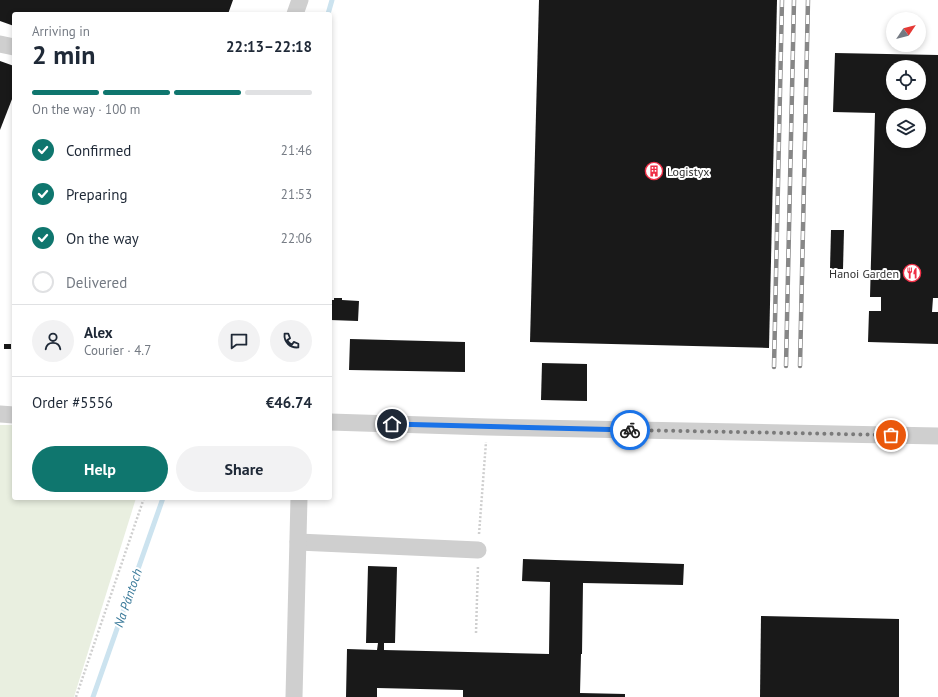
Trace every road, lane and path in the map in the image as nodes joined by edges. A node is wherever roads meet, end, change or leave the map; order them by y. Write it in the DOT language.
graph roads {
  1 [pos="300,0"];
  2 [pos="296,12"];
  3 [pos="0,44"];
  4 [pos="12,47"];
  5 [pos="0,414"];
  6 [pos="12,415"];
  7 [pos="332,422"];
  8 [pos="487,427"];
  9 [pos="938,436"];
  10 [pos="143,500"];
  11 [pos="299,500"];
  12 [pos="298,542"];
  13 [pos="478,550"];
  14 [pos="476,633"];
  15 [pos="76,697"];
  16 [pos="294,697"];
  1 -- 2 [label="street"];
  3 -- 4 [label="street"];
  5 -- 6 [label="street"];
  7 -- 8 [label="street"];
  8 -- 9 [label="street"];
  8 -- 13 [label="path"];
  10 -- 15 [label="path"];
  11 -- 12 [label="street"];
  12 -- 13 [label="street"];
  12 -- 16 [label="street"];
  13 -- 14 [label="path"];
}
